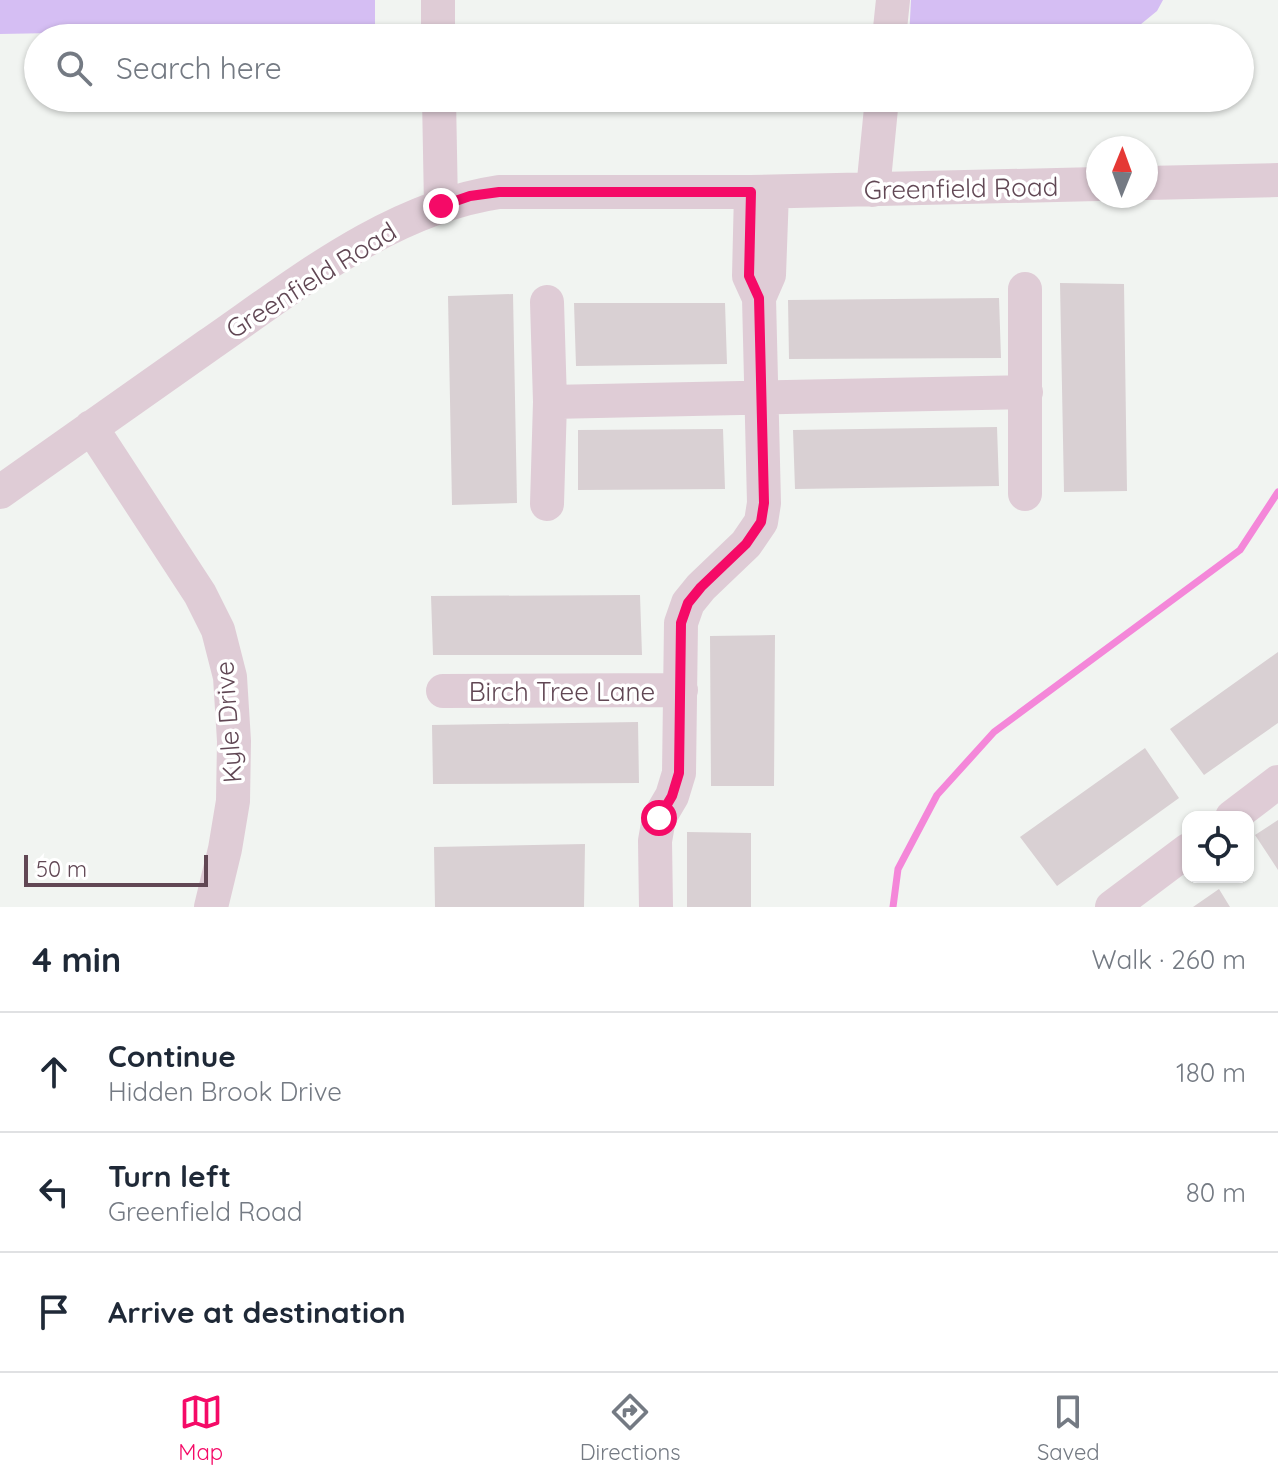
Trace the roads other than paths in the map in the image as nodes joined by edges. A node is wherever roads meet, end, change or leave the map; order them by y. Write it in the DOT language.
graph roads {
  1 [pos="438,0"];
  2 [pos="893,0"];
  3 [pos="438,24"];
  4 [pos="890,24"];
  5 [pos="439,112"];
  6 [pos="881,112"];
  7 [pos="1278,180"];
  8 [pos="1158,183"];
  9 [pos="1086,184"];
  10 [pos="873,190"];
  11 [pos="761,192"];
  12 [pos="441,206"];
  13 [pos="1025,289"];
  14 [pos="547,302"];
  15 [pos="1026,392"];
  16 [pos="762,398"];
  17 [pos="550,402"];
  18 [pos="91,427"];
  19 [pos="0,492"];
  20 [pos="1025,494"];
  21 [pos="547,504"];
  22 [pos="681,690"];
  23 [pos="443,691"];
  24 [pos="1278,782"];
  25 [pos="1240,811"];
  26 [pos="1182,854"];
  27 [pos="211,907"];
  28 [pos="656,907"];
  29 [pos="1112,907"];
  1 -- 3 [label="street"];
  2 -- 4 [label="street"];
  5 -- 12 [label="street"];
  6 -- 10 [label="street"];
  7 -- 8 [label="street"];
  9 -- 10 [label="street, Greenfield Road"];
  10 -- 11 [label="street, Greenfield Road"];
  11 -- 12 [label="street, Greenfield Road"];
  11 -- 16 [label="street"];
  12 -- 18 [label="street, Greenfield Road"];
  13 -- 15 [label="street"];
  14 -- 17 [label="street"];
  15 -- 16 [label="street"];
  15 -- 20 [label="street"];
  16 -- 17 [label="street"];
  16 -- 22 [label="street"];
  17 -- 21 [label="street"];
  18 -- 19 [label="street, Greenfield Road"];
  18 -- 27 [label="street, Kyle Drive"];
  22 -- 23 [label="street, Birch Tree Lane"];
  22 -- 28 [label="street"];
  24 -- 25 [label="street"];
  26 -- 29 [label="street"];
}
